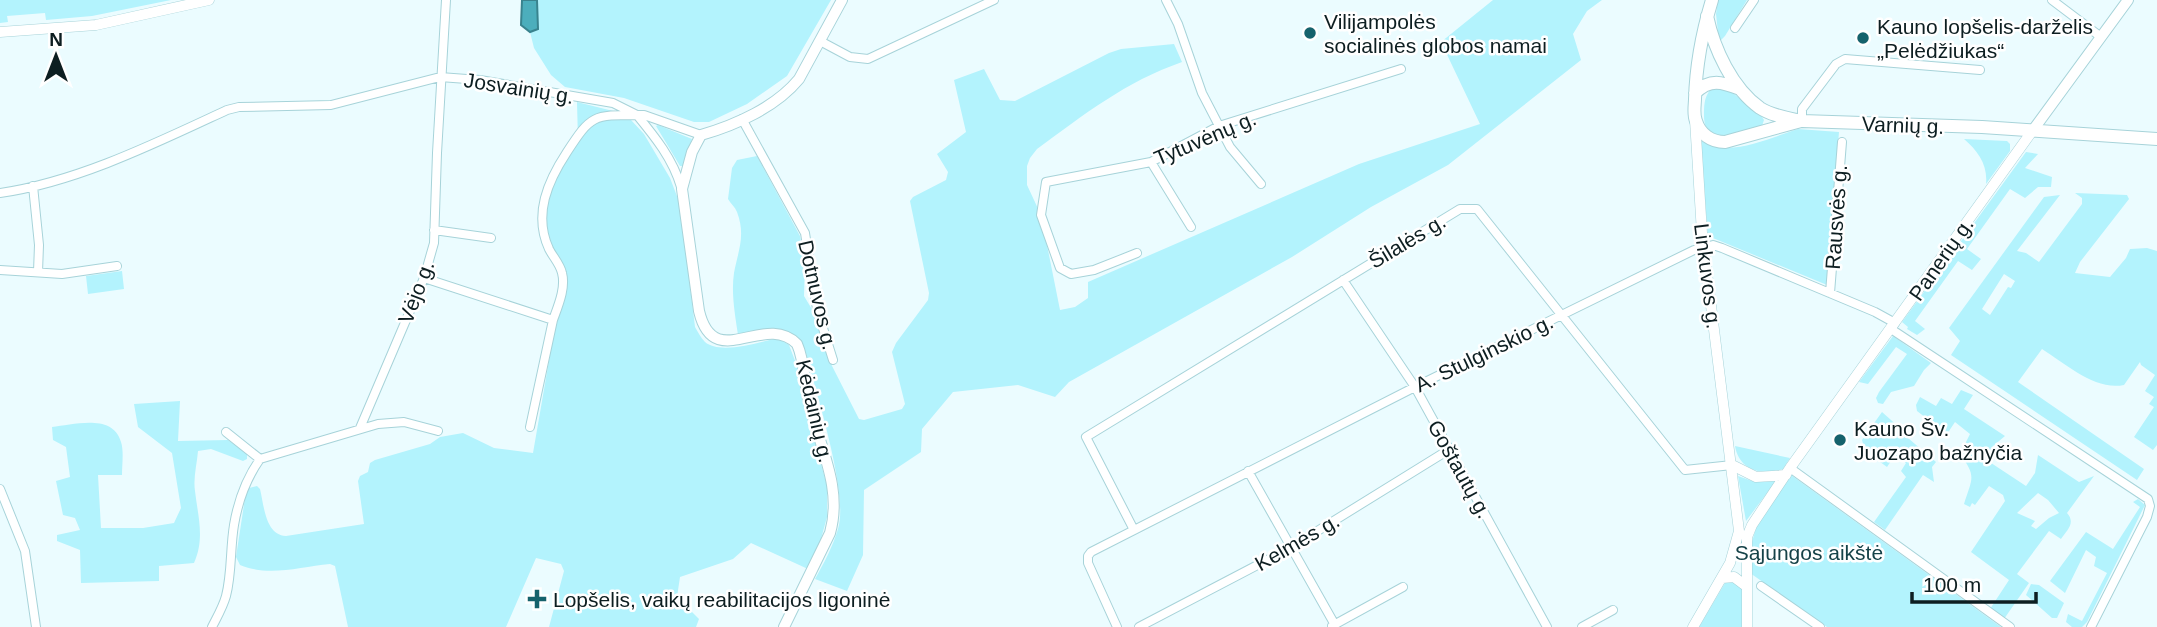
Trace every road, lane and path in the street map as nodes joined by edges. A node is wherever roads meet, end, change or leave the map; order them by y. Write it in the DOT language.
graph roads {
  1 [pos="209,0"];
  2 [pos="446,0"];
  3 [pos="842,0"];
  4 [pos="994,0"];
  5 [pos="1166,0"];
  6 [pos="1712,0"];
  7 [pos="1754,0"];
  8 [pos="2052,0"];
  9 [pos="2128,0"];
  10 [pos="1707,16"];
  11 [pos="1735,28"];
  12 [pos="0,32"];
  13 [pos="2101,37"];
  14 [pos="820,41"];
  15 [pos="1401,69"];
  16 [pos="1980,70"];
  17 [pos="440,77"];
  18 [pos="1740,89"];
  19 [pos="1695,93"];
  20 [pos="1760,108"];
  21 [pos="637,115"];
  22 [pos="742,119"];
  23 [pos="1695,120"];
  24 [pos="1802,121"];
  25 [pos="1219,126"];
  26 [pos="2033,130"];
  27 [pos="1758,134"];
  28 [pos="701,135"];
  29 [pos="2157,139"];
  30 [pos="1842,142"];
  31 [pos="1151,162"];
  32 [pos="1261,184"];
  33 [pos="33,186"];
  34 [pos="682,189"];
  35 [pos="0,193"];
  36 [pos="1191,228"];
  37 [pos="434,230"];
  38 [pos="491,238"];
  39 [pos="1703,247"];
  40 [pos="1137,253"];
  41 [pos="117,266"];
  42 [pos="0,270"];
  43 [pos="38,272"];
  44 [pos="424,278"];
  45 [pos="1343,280"];
  46 [pos="1830,293"];
  47 [pos="1563,314"];
  48 [pos="553,320"];
  49 [pos="1893,326"];
  50 [pos="834,360"];
  51 [pos="1415,387"];
  52 [pos="530,427"];
  53 [pos="360,428"];
  54 [pos="438,431"];
  55 [pos="226,432"];
  56 [pos="1450,449"];
  57 [pos="260,458"];
  58 [pos="1732,465"];
  59 [pos="1248,471"];
  60 [pos="1788,471"];
  61 [pos="0,489"];
  62 [pos="1134,530"];
  63 [pos="1290,548"];
  64 [pos="1722,578"];
  65 [pos="1746,586"];
  66 [pos="1761,586"];
  67 [pos="1403,587"];
  68 [pos="1613,610"];
  69 [pos="1333,626"];
  70 [pos="36,627"];
  71 [pos="212,627"];
  72 [pos="784,627"];
  73 [pos="1117,627"];
  74 [pos="1139,627"];
  75 [pos="1547,627"];
  76 [pos="1582,627"];
  77 [pos="1693,627"];
  78 [pos="1747,627"];
  79 [pos="1820,627"];
  80 [pos="2010,627"];
  81 [pos="2091,627"];
  1 -- 12 [label="street"];
  2 -- 17 [label="street, Vėjo g."];
  3 -- 14 [label="main road"];
  4 -- 14 [label="street"];
  5 -- 25 [label="street"];
  6 -- 10 [label="main road, Linkuvos g."];
  7 -- 11 [label="street"];
  8 -- 13 [label="street"];
  9 -- 13 [label="main road, Panerių g."];
  10 -- 18 [label="main road, Varnių g."];
  10 -- 19 [label="main road, Linkuvos g."];
  13 -- 26 [label="main road, Panerių g."];
  14 -- 22 [label="main road"];
  15 -- 25 [label="street, Tytuvėnų g."];
  16 -- 24 [label="street"];
  17 -- 21 [label="street, Josvainių g."];
  17 -- 33 [label="street, Josvainių g."];
  17 -- 37 [label="street, Vėjo g."];
  18 -- 19 [label="main road"];
  18 -- 20 [label="main road, Varnių g."];
  19 -- 23 [label="main road, Linkuvos g."];
  20 -- 24 [label="main road, Varnių g."];
  20 -- 27 [label="main road"];
  21 -- 28 [label="street, Josvainių g."];
  21 -- 34 [label="street"];
  21 -- 48 [label="street"];
  22 -- 28 [label="main road"];
  22 -- 50 [label="street, Dotnuvos g."];
  23 -- 27 [label="main road"];
  23 -- 39 [label="street, Linkuvos g."];
  24 -- 26 [label="main road, Varnių g."];
  24 -- 27 [label="main road"];
  25 -- 31 [label="street, Tytuvėnų g."];
  25 -- 32 [label="street"];
  26 -- 29 [label="main road, Varnių g."];
  26 -- 49 [label="street, Panerių g."];
  28 -- 34 [label="main road"];
  30 -- 46 [label="street, Rausvės g."];
  31 -- 36 [label="street"];
  31 -- 40 [label="street, Tytuvėnų g."];
  33 -- 35 [label="street, Josvainių g."];
  33 -- 43 [label="street"];
  34 -- 72 [label="main road, Kėdainių g."];
  37 -- 38 [label="street"];
  37 -- 44 [label="street, Vėjo g."];
  39 -- 46 [label="street"];
  39 -- 47 [label="street, A. Stulginskio g."];
  39 -- 58 [label="street, Linkuvos g."];
  41 -- 43 [label="street"];
  42 -- 43 [label="street"];
  44 -- 48 [label="street"];
  44 -- 53 [label="street, Vėjo g."];
  45 -- 47 [label="street, Šilalės g."];
  45 -- 51 [label="street, Goštautų g."];
  45 -- 62 [label="street, Šilalės g."];
  46 -- 49 [label="street"];
  47 -- 51 [label="street, A. Stulginskio g."];
  47 -- 58 [label="street, Šilalės g."];
  48 -- 52 [label="street"];
  49 -- 60 [label="street, Panerių g."];
  49 -- 81 [label="street"];
  51 -- 56 [label="street, Goštautų g."];
  51 -- 59 [label="street, A. Stulginskio g."];
  53 -- 54 [label="street"];
  53 -- 57 [label="street"];
  55 -- 57 [label="street"];
  56 -- 63 [label="street, Kelmės g."];
  56 -- 75 [label="street, Goštautų g."];
  57 -- 71 [label="street"];
  58 -- 60 [label="street"];
  58 -- 64 [label="street, Linkuvos g."];
  59 -- 62 [label="street, A. Stulginskio g."];
  59 -- 63 [label="street"];
  60 -- 65 [label="street, Panerių g."];
  60 -- 80 [label="street"];
  61 -- 70 [label="street"];
  62 -- 73 [label="street, A. Stulginskio g."];
  63 -- 69 [label="street"];
  63 -- 74 [label="street, Kelmės g."];
  64 -- 65 [label="street"];
  64 -- 77 [label="street"];
  65 -- 78 [label="street"];
  66 -- 79 [label="street"];
  67 -- 69 [label="street"];
  68 -- 76 [label="street"];
}
